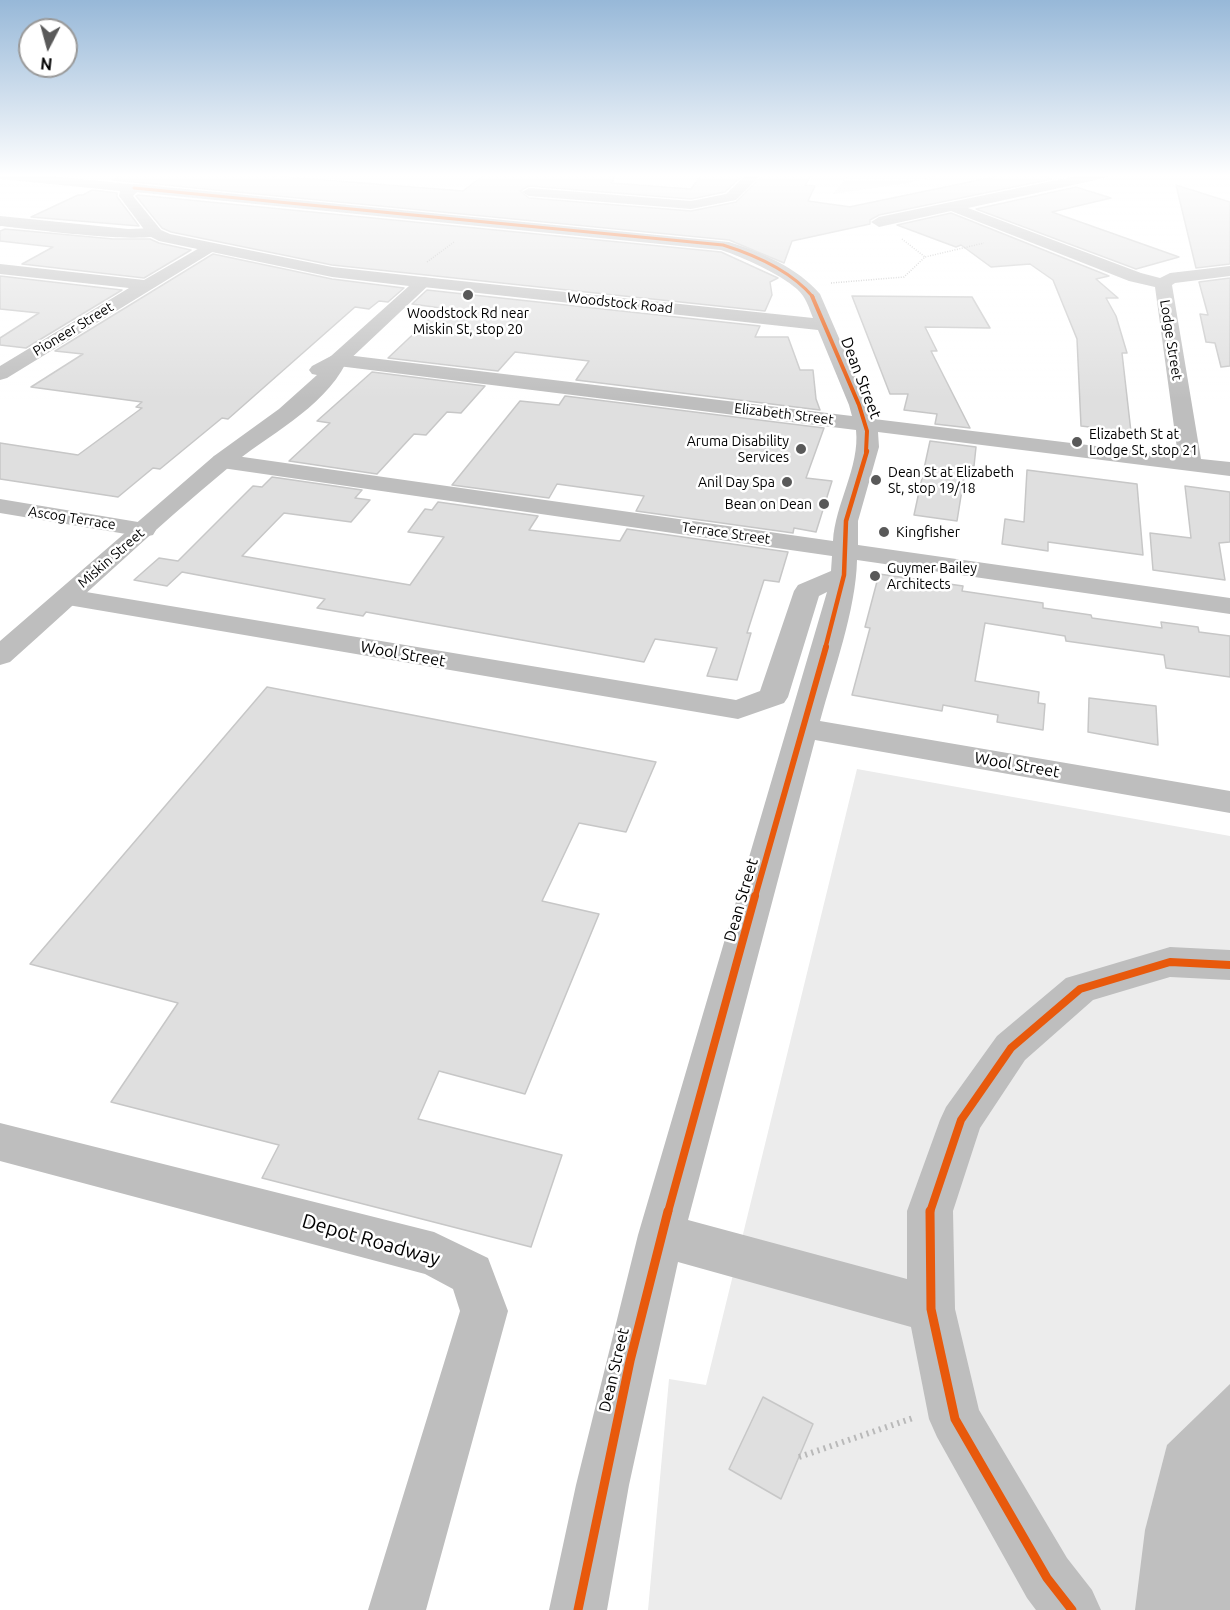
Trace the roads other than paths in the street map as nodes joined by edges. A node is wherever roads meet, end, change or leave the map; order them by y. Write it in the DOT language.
graph roads {
  1 [pos="206,249"];
  2 [pos="214,249"];
  3 [pos="736,249"];
  4 [pos="1063,249"];
  5 [pos="0,269"];
  6 [pos="1230,271"];
  7 [pos="423,282"];
  8 [pos="1162,284"];
  9 [pos="146,285"];
  10 [pos="826,325"];
  11 [pos="338,360"];
  12 [pos="0,374"];
  13 [pos="865,424"];
  14 [pos="222,461"];
  15 [pos="1191,465"];
  16 [pos="1230,469"];
  17 [pos="0,506"];
  18 [pos="144,530"];
  19 [pos="844,562"];
  20 [pos="68,597"];
  21 [pos="1230,606"];
  22 [pos="0,656"];
  23 [pos="804,728"];
  24 [pos="1230,802"];
  25 [pos="1230,965"];
  26 [pos="0,1142"];
  27 [pos="661,1235"];
  28 [pos="931,1309"];
  29 [pos="397,1610"];
  30 [pos="578,1610"];
  31 [pos="1072,1610"];
  1 -- 9 [label="street, Pioneer Street"];
  2 -- 7 [label="street, Woodstock Road"];
  3 -- 10 [label="street, Dean Street"];
  4 -- 8 [label="street"];
  5 -- 9 [label="street"];
  6 -- 8 [label="street, Lodge Street"];
  7 -- 10 [label="street, Woodstock Road"];
  7 -- 11 [label="street, Miskin Street"];
  8 -- 15 [label="street, Lodge Street"];
  9 -- 12 [label="street, Pioneer Street"];
  10 -- 13 [label="street, Dean Street"];
  11 -- 13 [label="street, Elizabeth Street"];
  11 -- 14 [label="street, Miskin Street"];
  13 -- 15 [label="street, Elizabeth Street"];
  13 -- 19 [label="street, Dean Street"];
  14 -- 18 [label="street, Miskin Street"];
  14 -- 19 [label="street, Terrace Street"];
  15 -- 16 [label="street, Elizabeth Street"];
  17 -- 18 [label="street, Ascog Terrace"];
  18 -- 20 [label="street, Miskin Street"];
  19 -- 20 [label="street, Wool Street"];
  19 -- 21 [label="street, Terrace Street"];
  19 -- 23 [label="street, Dean Street"];
  20 -- 22 [label="street, Miskin Street"];
  23 -- 24 [label="street, Wool Street"];
  23 -- 27 [label="street, Dean Street"];
  25 -- 28 [label="street"];
  26 -- 29 [label="street, Depot Roadway"];
  27 -- 28 [label="street"];
  27 -- 30 [label="street, Dean Street"];
  28 -- 31 [label="street"];
}
